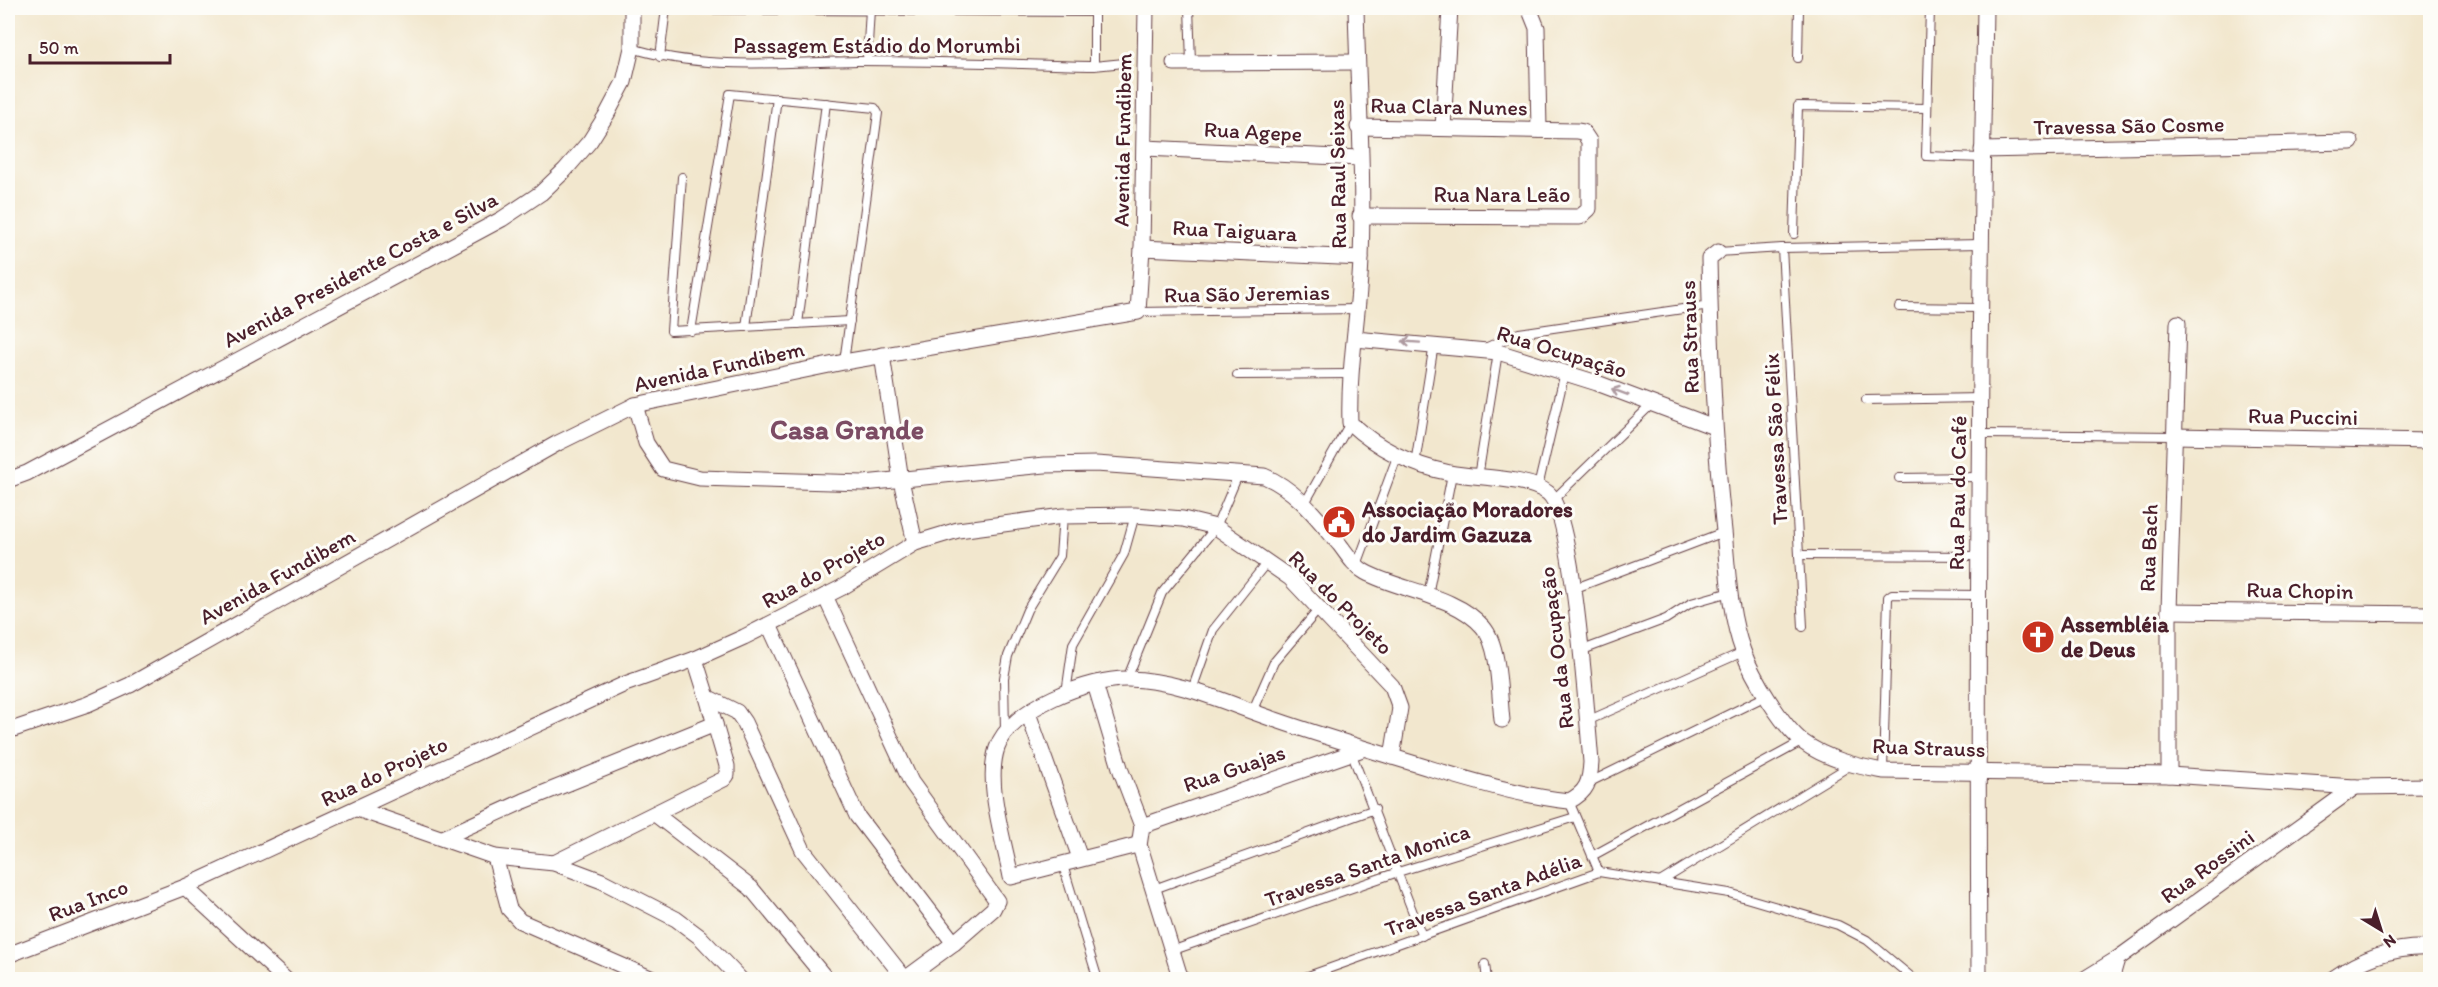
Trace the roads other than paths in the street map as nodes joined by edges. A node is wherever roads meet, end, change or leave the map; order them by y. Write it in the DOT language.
graph roads {
  1 [pos="632,8"];
  2 [pos="666,8"];
  3 [pos="1146,8"];
  4 [pos="1189,8"];
  5 [pos="1356,8"];
  6 [pos="1450,8"];
  7 [pos="1529,8"];
  8 [pos="1799,8"];
  9 [pos="1930,8"];
  10 [pos="1985,8"];
  11 [pos="870,10"];
  12 [pos="1093,10"];
  13 [pos="632,48"];
  14 [pos="660,57"];
  15 [pos="1798,58"];
  16 [pos="867,61"];
  17 [pos="1191,62"];
  18 [pos="1357,62"];
  19 [pos="1124,63"];
  20 [pos="1174,63"];
  21 [pos="1094,66"];
  22 [pos="777,98"];
  23 [pos="826,103"];
  24 [pos="1927,108"];
  25 [pos="1358,127"];
  26 [pos="1443,128"];
  27 [pos="1539,130"];
  28 [pos="2351,142"];
  29 [pos="1145,148"];
  30 [pos="1982,154"];
  31 [pos="1359,158"];
  32 [pos="682,177"];
  33 [pos="1360,216"];
  34 [pos="1794,234"];
  35 [pos="1980,244"];
  36 [pos="1142,248"];
  37 [pos="1782,248"];
  38 [pos="1718,252"];
  39 [pos="1361,258"];
  40 [pos="1710,305"];
  41 [pos="1899,307"];
  42 [pos="1979,308"];
  43 [pos="1357,309"];
  44 [pos="1138,312"];
  45 [pos="850,321"];
  46 [pos="2178,323"];
  47 [pos="798,324"];
  48 [pos="746,327"];
  49 [pos="691,331"];
  50 [pos="1355,339"];
  51 [pos="1434,344"];
  52 [pos="1481,350"];
  53 [pos="1498,352"];
  54 [pos="882,355"];
  55 [pos="844,362"];
  56 [pos="1565,372"];
  57 [pos="1349,374"];
  58 [pos="1237,375"];
  59 [pos="1981,398"];
  60 [pos="1866,400"];
  61 [pos="1652,404"];
  62 [pos="635,405"];
  63 [pos="1350,423"];
  64 [pos="1714,427"];
  65 [pos="1981,434"];
  66 [pos="2174,436"];
  67 [pos="2430,441"];
  68 [pos="1397,457"];
  69 [pos="1415,464"];
  70 [pos="1452,474"];
  71 [pos="1238,475"];
  72 [pos="1478,477"];
  73 [pos="1981,477"];
  74 [pos="1899,478"];
  75 [pos="8,480"];
  76 [pos="902,480"];
  77 [pos="1538,487"];
  78 [pos="1554,499"];
  79 [pos="1305,503"];
  80 [pos="1135,515"];
  81 [pos="1063,516"];
  82 [pos="1216,527"];
  83 [pos="1724,532"];
  84 [pos="915,543"];
  85 [pos="1799,555"];
  86 [pos="1980,556"];
  87 [pos="1268,561"];
  88 [pos="1357,566"];
  89 [pos="1573,589"];
  90 [pos="1730,592"];
  91 [pos="1428,595"];
  92 [pos="1979,595"];
  93 [pos="825,596"];
  94 [pos="1320,608"];
  95 [pos="2169,611"];
  96 [pos="2430,614"];
  97 [pos="769,625"];
  98 [pos="1803,627"];
  99 [pos="1580,651"];
  100 [pos="1743,652"];
  101 [pos="695,659"];
  102 [pos="1127,679"];
  103 [pos="1095,684"];
  104 [pos="1192,690"];
  105 [pos="1066,693"];
  106 [pos="1768,696"];
  107 [pos="707,697"];
  108 [pos="1252,712"];
  109 [pos="1028,713"];
  110 [pos="1502,720"];
  111 [pos="1587,721"];
  112 [pos="715,724"];
  113 [pos="8,731"];
  114 [pos="1005,734"];
  115 [pos="1803,741"];
  116 [pos="1356,751"];
  117 [pos="1392,757"];
  118 [pos="1851,765"];
  119 [pos="1883,771"];
  120 [pos="1976,772"];
  121 [pos="2169,775"];
  122 [pos="1590,782"];
  123 [pos="2430,786"];
  124 [pos="2355,787"];
  125 [pos="1569,801"];
  126 [pos="357,809"];
  127 [pos="1375,809"];
  128 [pos="655,814"];
  129 [pos="1575,816"];
  130 [pos="1142,826"];
  131 [pos="443,838"];
  132 [pos="1139,846"];
  133 [pos="495,856"];
  134 [pos="1592,856"];
  135 [pos="1080,858"];
  136 [pos="1062,862"];
  137 [pos="554,863"];
  138 [pos="1398,872"];
  139 [pos="1599,872"];
  140 [pos="1659,882"];
  141 [pos="184,887"];
  142 [pos="1154,889"];
  143 [pos="1422,936"];
  144 [pos="954,943"];
  145 [pos="2430,948"];
  146 [pos="1171,951"];
  147 [pos="8,955"];
  148 [pos="2117,959"];
  149 [pos="1485,964"];
  150 [pos="285,980"];
  151 [pos="655,980"];
  152 [pos="741,980"];
  153 [pos="827,980"];
  154 [pos="905,980"];
  155 [pos="1098,980"];
  156 [pos="1181,980"];
  157 [pos="1297,980"];
  158 [pos="1487,980"];
  159 [pos="1915,980"];
  160 [pos="1979,980"];
  161 [pos="2083,980"];
  162 [pos="2111,980"];
  163 [pos="2331,980"];
  1 -- 13 [label="street, Avenida Presidente Costa e Silva"];
  2 -- 11 [label="lane"];
  2 -- 14 [label="lane"];
  3 -- 29 [label="street, Avenida Fundibem"];
  4 -- 17 [label="lane"];
  5 -- 18 [label="street, Rua Raul Seixas"];
  6 -- 26 [label="street"];
  7 -- 27 [label="street"];
  8 -- 15 [label="lane"];
  9 -- 24 [label="lane"];
  10 -- 30 [label="street, Rua Pau do Café"];
  11 -- 12 [label="lane"];
  11 -- 16 [label="lane"];
  12 -- 21 [label="lane"];
  13 -- 14 [label="lane, Passagem Estádio do Morumbi"];
  13 -- 75 [label="street, Avenida Presidente Costa e Silva"];
  14 -- 16 [label="lane, Passagem Estádio do Morumbi"];
  16 -- 21 [label="lane, Passagem Estádio do Morumbi"];
  17 -- 18 [label="street"];
  17 -- 20 [label="street"];
  18 -- 25 [label="street, Rua Raul Seixas"];
  19 -- 21 [label="lane, Passagem Estádio do Morumbi"];
  22 -- 23 [label="lane"];
  22 -- 48 [label="lane"];
  22 -- 49 [label="lane"];
  23 -- 45 [label="lane"];
  23 -- 47 [label="lane"];
  24 -- 30 [label="lane"];
  24 -- 34 [label="lane"];
  25 -- 26 [label="street, Rua Clara Nunes"];
  25 -- 31 [label="street, Rua Raul Seixas"];
  26 -- 27 [label="street, Rua Clara Nunes"];
  27 -- 33 [label="street, Rua Nara Leão"];
  28 -- 30 [label="street, Travessa São Cosme"];
  29 -- 31 [label="street, Rua Agepe"];
  29 -- 36 [label="street, Avenida Fundibem"];
  30 -- 35 [label="street, Rua Pau do Café"];
  31 -- 33 [label="street, Rua Raul Seixas"];
  32 -- 49 [label="lane"];
  33 -- 39 [label="street, Rua Raul Seixas"];
  35 -- 37 [label="lane"];
  35 -- 42 [label="street, Rua Pau do Café"];
  36 -- 39 [label="street, Rua Taiguara"];
  36 -- 44 [label="street, Avenida Fundibem"];
  37 -- 38 [label="lane"];
  37 -- 85 [label="lane, Travessa São Félix"];
  38 -- 40 [label="street, Rua Strauss"];
  39 -- 43 [label="street, Rua Raul Seixas"];
  40 -- 52 [label="lane"];
  40 -- 64 [label="street, Rua Strauss"];
  41 -- 42 [label="lane"];
  42 -- 59 [label="street, Rua Pau do Café"];
  43 -- 44 [label="lane, Rua São Jeremias"];
  43 -- 50 [label="street, Rua Raul Seixas"];
  44 -- 54 [label="street, Avenida Fundibem"];
  45 -- 47 [label="lane"];
  45 -- 55 [label="lane"];
  46 -- 66 [label="street, Rua Bach"];
  47 -- 48 [label="lane"];
  48 -- 49 [label="lane"];
  51 -- 50 [label="street, Rua Ocupação, one-way"];
  50 -- 57 [label="street"];
  51 -- 52 [label="street, Rua Ocupação"];
  51 -- 69 [label="lane"];
  52 -- 53 [label="street, Rua Ocupação"];
  53 -- 56 [label="street, Rua Ocupação"];
  53 -- 72 [label="lane"];
  54 -- 55 [label="street, Avenida Fundibem"];
  54 -- 76 [label="street"];
  55 -- 62 [label="street, Avenida Fundibem"];
  61 -- 56 [label="street, Rua Ocupação, one-way"];
  56 -- 77 [label="lane"];
  57 -- 58 [label="lane"];
  57 -- 63 [label="street"];
  59 -- 60 [label="lane"];
  59 -- 65 [label="street, Rua Pau do Café"];
  61 -- 64 [label="street, Rua Ocupação"];
  61 -- 78 [label="lane"];
  62 -- 76 [label="street"];
  62 -- 113 [label="street, Avenida Fundibem"];
  63 -- 68 [label="street"];
  63 -- 79 [label="lane"];
  64 -- 83 [label="street, Rua Strauss"];
  65 -- 66 [label="lane"];
  65 -- 73 [label="street, Rua Pau do Café"];
  66 -- 67 [label="street, Rua Puccini"];
  66 -- 95 [label="street, Rua Bach"];
  68 -- 69 [label="street"];
  68 -- 88 [label="lane"];
  69 -- 70 [label="street"];
  70 -- 72 [label="street"];
  70 -- 91 [label="lane"];
  71 -- 76 [label="street"];
  71 -- 79 [label="street"];
  71 -- 82 [label="lane"];
  72 -- 77 [label="street"];
  73 -- 74 [label="lane"];
  73 -- 86 [label="street, Rua Pau do Café"];
  76 -- 84 [label="street"];
  77 -- 78 [label="street"];
  78 -- 89 [label="street, Rua da Ocupação"];
  79 -- 88 [label="street"];
  80 -- 81 [label="street, Rua do Projeto"];
  80 -- 82 [label="street, Rua do Projeto"];
  80 -- 105 [label="lane"];
  81 -- 84 [label="street, Rua do Projeto"];
  81 -- 114 [label="lane"];
  82 -- 87 [label="street, Rua do Projeto"];
  82 -- 102 [label="lane"];
  83 -- 89 [label="lane"];
  83 -- 90 [label="street, Rua Strauss"];
  84 -- 93 [label="street, Rua do Projeto"];
  85 -- 86 [label="lane"];
  85 -- 98 [label="lane, Travessa São Félix"];
  86 -- 92 [label="street, Rua Pau do Café"];
  87 -- 94 [label="street, Rua do Projeto"];
  87 -- 104 [label="lane"];
  88 -- 91 [label="street"];
  89 -- 99 [label="street, Rua da Ocupação"];
  90 -- 99 [label="lane"];
  90 -- 100 [label="street, Rua Strauss"];
  91 -- 110 [label="street"];
  92 -- 119 [label="lane"];
  92 -- 120 [label="street, Rua Pau do Café"];
  93 -- 97 [label="street, Rua do Projeto"];
  93 -- 144 [label="street"];
  94 -- 108 [label="lane"];
  94 -- 117 [label="street, Rua do Projeto"];
  95 -- 96 [label="street, Rua Chopin"];
  95 -- 121 [label="street, Rua Bach"];
  97 -- 101 [label="street, Rua do Projeto"];
  97 -- 144 [label="street"];
  99 -- 111 [label="street, Rua da Ocupação"];
  100 -- 106 [label="street, Rua Strauss"];
  100 -- 111 [label="lane"];
  101 -- 107 [label="street"];
  101 -- 126 [label="street, Rua do Projeto"];
  102 -- 103 [label="street"];
  102 -- 104 [label="street"];
  103 -- 105 [label="street"];
  103 -- 130 [label="street"];
  104 -- 108 [label="street"];
  105 -- 109 [label="street"];
  106 -- 115 [label="street, Rua Strauss"];
  106 -- 122 [label="lane"];
  107 -- 112 [label="street"];
  107 -- 154 [label="street"];
  108 -- 116 [label="street"];
  109 -- 114 [label="street"];
  109 -- 135 [label="street"];
  111 -- 122 [label="street, Rua da Ocupação"];
  112 -- 128 [label="street"];
  112 -- 131 [label="street"];
  114 -- 136 [label="street"];
  115 -- 118 [label="street, Rua Strauss"];
  115 -- 134 [label="lane"];
  116 -- 117 [label="street"];
  116 -- 127 [label="lane"];
  116 -- 130 [label="street, Rua Guajas"];
  117 -- 125 [label="street"];
  118 -- 119 [label="street, Rua Strauss"];
  118 -- 140 [label="lane"];
  119 -- 120 [label="street, Rua Strauss"];
  120 -- 121 [label="street, Rua Strauss"];
  120 -- 160 [label="street, Rua Pau do Café"];
  121 -- 124 [label="street, Rua Strauss"];
  122 -- 125 [label="street"];
  123 -- 124 [label="street, Rua Strauss"];
  124 -- 148 [label="street, Rua Rossini"];
  125 -- 129 [label="lane"];
  126 -- 131 [label="street"];
  126 -- 141 [label="street, Rua do Projeto"];
  127 -- 138 [label="lane"];
  127 -- 142 [label="lane"];
  128 -- 137 [label="street"];
  128 -- 153 [label="street"];
  129 -- 134 [label="lane"];
  129 -- 138 [label="lane, Travessa Santa Monica"];
  130 -- 132 [label="street"];
  131 -- 133 [label="street"];
  132 -- 135 [label="street"];
  132 -- 142 [label="street"];
  133 -- 137 [label="street"];
  133 -- 151 [label="street"];
  134 -- 139 [label="lane"];
  135 -- 136 [label="street"];
  136 -- 155 [label="lane"];
  137 -- 152 [label="street"];
  138 -- 143 [label="lane"];
  138 -- 146 [label="lane, Travessa Santa Monica"];
  139 -- 140 [label="lane, Travessa Santa Adélia"];
  139 -- 143 [label="lane, Travessa Santa Adélia"];
  140 -- 159 [label="lane, Travessa Santa Adélia"];
  141 -- 147 [label="street, Rua Inco"];
  141 -- 150 [label="street"];
  142 -- 146 [label="street"];
  143 -- 157 [label="lane, Travessa Santa Adélia"];
  144 -- 154 [label="street"];
  145 -- 163 [label="street"];
  146 -- 156 [label="street"];
  148 -- 161 [label="street, Rua Rossini"];
  148 -- 162 [label="street"];
  149 -- 158 [label="lane"];
}
